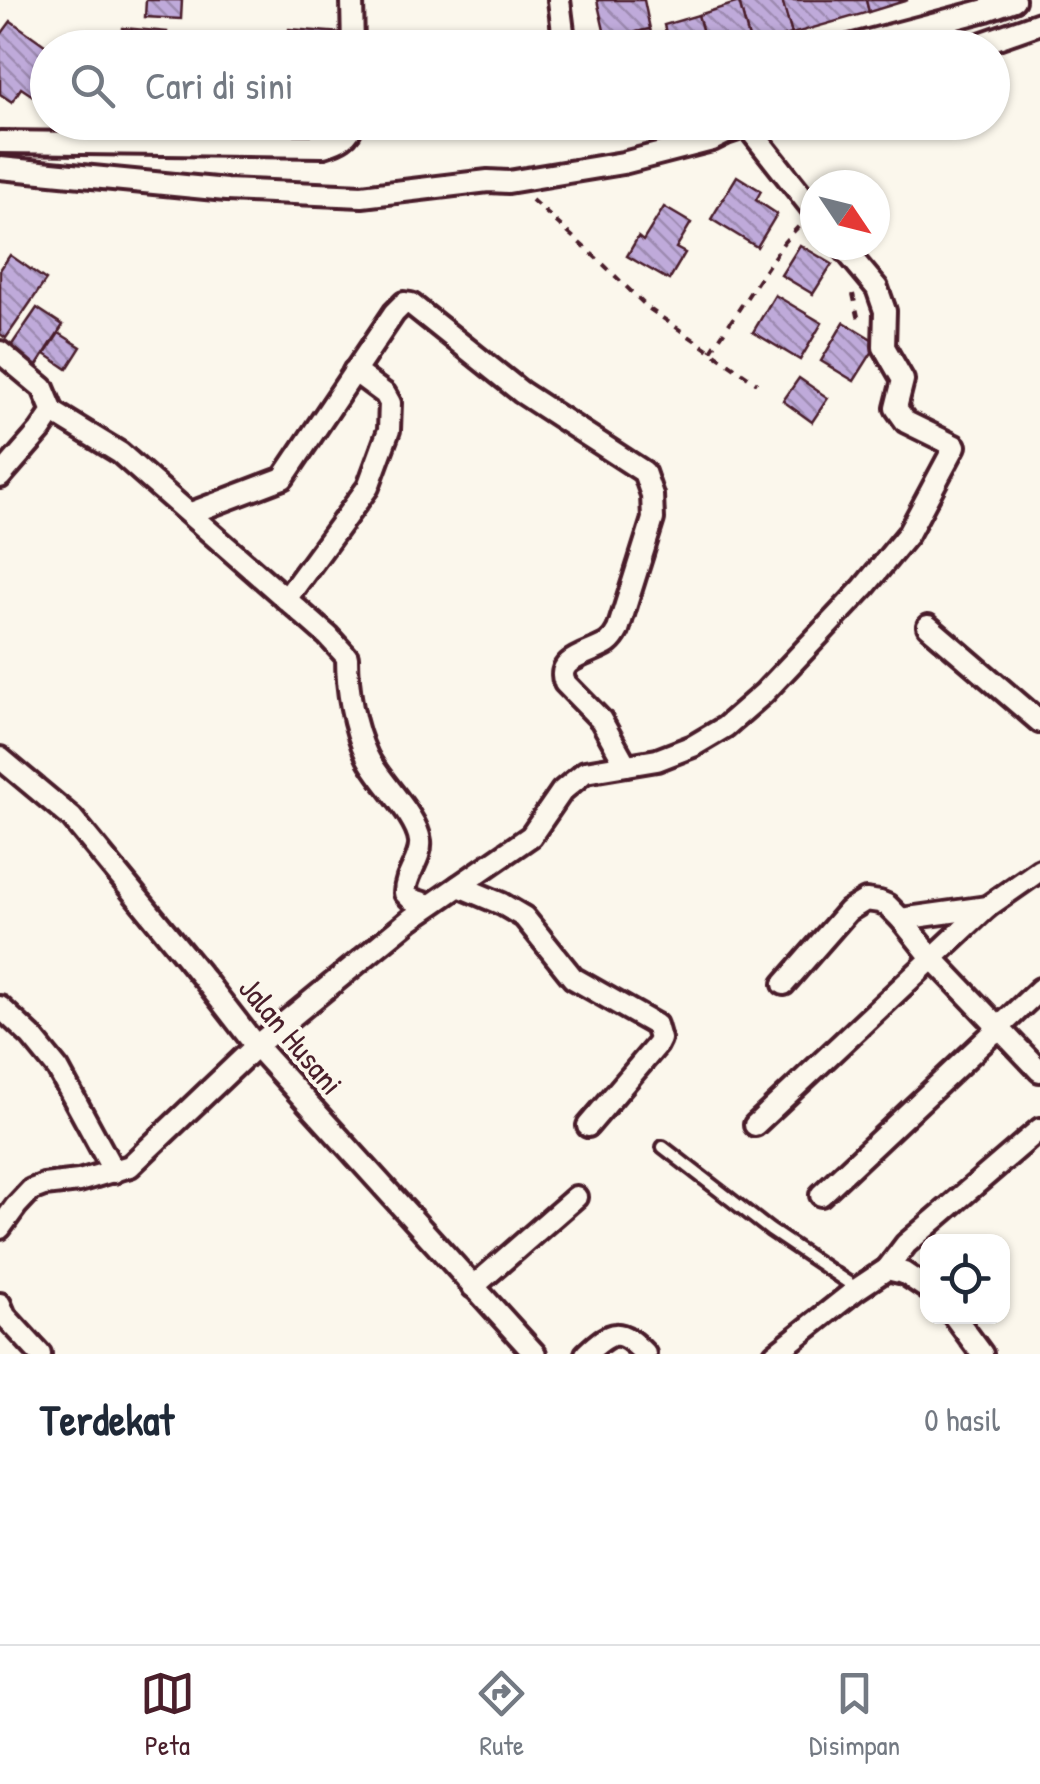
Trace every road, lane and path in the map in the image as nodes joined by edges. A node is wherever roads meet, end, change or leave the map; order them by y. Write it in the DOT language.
graph roads {
  1 [pos="352,0"];
  2 [pos="559,0"];
  3 [pos="1014,0"];
  4 [pos="1040,23"];
  5 [pos="353,30"];
  6 [pos="563,30"];
  7 [pos="910,30"];
  8 [pos="1010,34"];
  9 [pos="340,140"];
  10 [pos="709,140"];
  11 [pos="763,140"];
  12 [pos="0,142"];
  13 [pos="0,168"];
  14 [pos="508,182"];
  15 [pos="800,192"];
  16 [pos="800,226"];
  17 [pos="854,260"];
  18 [pos="710,351"];
  19 [pos="0,352"];
  20 [pos="354,371"];
  21 [pos="756,383"];
  22 [pos="53,412"];
  23 [pos="0,476"];
  24 [pos="191,514"];
  25 [pos="286,599"];
  26 [pos="928,626"];
  27 [pos="1040,722"];
  28 [pos="0,758"];
  29 [pos="626,765"];
  30 [pos="1040,870"];
  31 [pos="459,886"];
  32 [pos="430,905"];
  33 [pos="988,907"];
  34 [pos="901,919"];
  35 [pos="933,959"];
  36 [pos="784,984"];
  37 [pos="1040,989"];
  38 [pos="0,1007"];
  39 [pos="999,1027"];
  40 [pos="256,1046"];
  41 [pos="1040,1070"];
  42 [pos="755,1125"];
  43 [pos="588,1126"];
  44 [pos="1040,1129"];
  45 [pos="663,1147"];
  46 [pos="114,1172"];
  47 [pos="821,1195"];
  48 [pos="576,1197"];
  49 [pos="0,1228"];
  50 [pos="887,1270"];
  51 [pos="920,1283"];
  52 [pos="474,1287"];
  53 [pos="856,1289"];
  54 [pos="2,1314"];
  55 [pos="960,1324"];
  56 [pos="40,1354"];
  57 [pos="536,1354"];
  58 [pos="586,1354"];
  59 [pos="645,1354"];
  60 [pos="774,1354"];
  61 [pos="982,1354"];
  1 -- 5 [label="street"];
  2 -- 6 [label="street"];
  3 -- 7 [label="street"];
  4 -- 8 [label="street"];
  9 -- 12 [label="street"];
  10 -- 14 [label="street"];
  11 -- 15 [label="street"];
  13 -- 14 [label="street"];
  14 -- 18 [label="path"];
  16 -- 18 [label="path"];
  17 -- 29 [label="street"];
  18 -- 21 [label="path"];
  19 -- 22 [label="street"];
  20 -- 24 [label="street"];
  20 -- 25 [label="street"];
  20 -- 29 [label="street"];
  22 -- 23 [label="street"];
  22 -- 24 [label="street"];
  24 -- 25 [label="street"];
  25 -- 32 [label="street"];
  26 -- 27 [label="street"];
  28 -- 40 [label="street, Jalan Husani"];
  29 -- 31 [label="street"];
  30 -- 33 [label="street"];
  31 -- 32 [label="street"];
  31 -- 43 [label="street"];
  32 -- 40 [label="street"];
  33 -- 34 [label="street"];
  33 -- 35 [label="street"];
  34 -- 35 [label="street"];
  34 -- 36 [label="street"];
  35 -- 39 [label="street"];
  35 -- 42 [label="street"];
  37 -- 39 [label="street"];
  38 -- 46 [label="street"];
  39 -- 41 [label="street"];
  39 -- 47 [label="street"];
  40 -- 46 [label="street"];
  40 -- 52 [label="street, Jalan Husani"];
  44 -- 50 [label="street"];
  45 -- 53 [label="lane"];
  46 -- 49 [label="street"];
  48 -- 52 [label="street"];
  50 -- 51 [label="street"];
  50 -- 53 [label="street"];
  52 -- 57 [label="street, Jalan Husani"];
  53 -- 60 [label="street"];
  54 -- 56 [label="street"];
  55 -- 61 [label="street"];
  58 -- 59 [label="street"];
}
